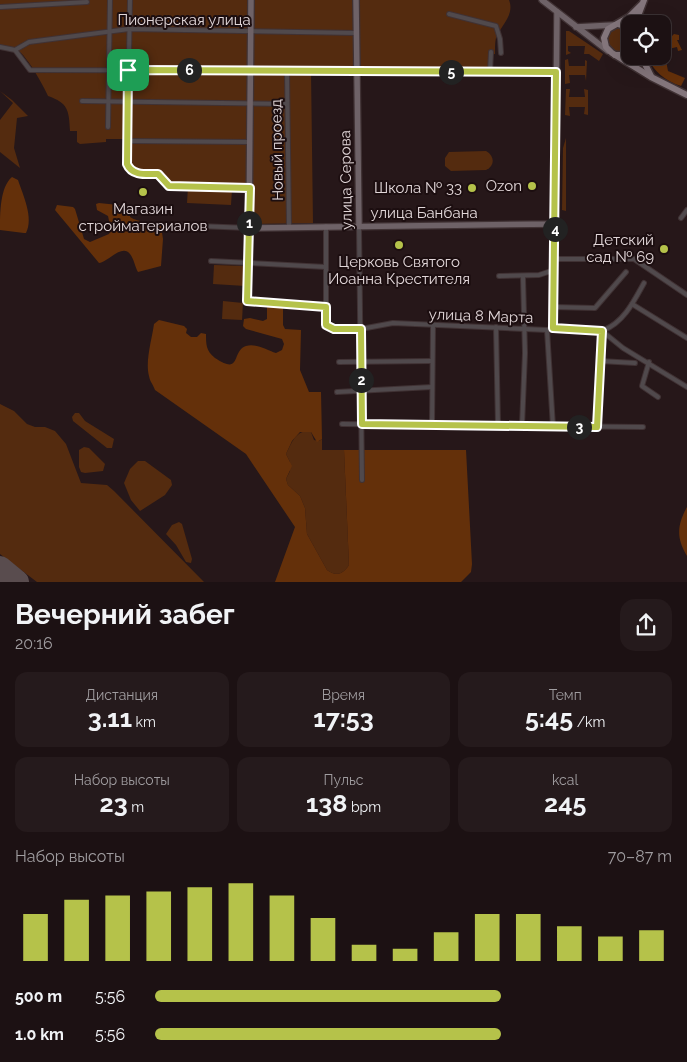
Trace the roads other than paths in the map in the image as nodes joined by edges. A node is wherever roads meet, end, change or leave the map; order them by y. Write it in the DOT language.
graph roads {
  1 [pos="12,0"];
  2 [pos="110,0"];
  3 [pos="130,0"];
  4 [pos="251,0"];
  5 [pos="356,0"];
  6 [pos="542,0"];
  7 [pos="87,2"];
  8 [pos="643,2"];
  9 [pos="12,6"];
  10 [pos="0,7"];
  11 [pos="557,12"];
  12 [pos="449,14"];
  13 [pos="638,15"];
  14 [pos="614,25"];
  15 [pos="621,25"];
  16 [pos="576,27"];
  17 [pos="129,30"];
  18 [pos="251,31"];
  19 [pos="109,32"];
  20 [pos="356,33"];
  21 [pos="0,47"];
  22 [pos="15,50"];
  23 [pos="492,52"];
  24 [pos="501,53"];
  25 [pos="612,53"];
  26 [pos="621,55"];
  27 [pos="645,65"];
  28 [pos="109,70"];
  29 [pos="128,70"];
  30 [pos="251,71"];
  31 [pos="287,71"];
  32 [pos="357,72"];
  33 [pos="490,72"];
  34 [pos="556,72"];
  35 [pos="651,77"];
  36 [pos="687,96"];
  37 [pos="82,101"];
  38 [pos="109,101"];
  39 [pos="129,102"];
  40 [pos="250,104"];
  41 [pos="287,104"];
  42 [pos="108,128"];
  43 [pos="127,141"];
  44 [pos="250,142"];
  45 [pos="250,188"];
  46 [pos="687,210"];
  47 [pos="681,218"];
  48 [pos="555,224"];
  49 [pos="173,225"];
  50 [pos="326,226"];
  51 [pos="359,226"];
  52 [pos="289,227"];
  53 [pos="249,228"];
  54 [pos="554,259"];
  55 [pos="211,261"];
  56 [pos="248,262"];
  57 [pos="326,267"];
  58 [pos="554,270"];
  59 [pos="626,272"];
  60 [pos="499,276"];
  61 [pos="523,277"];
  62 [pos="644,283"];
  63 [pos="687,295"];
  64 [pos="632,304"];
  65 [pos="326,307"];
  66 [pos="553,307"];
  67 [pos="433,325"];
  68 [pos="496,327"];
  69 [pos="553,328"];
  70 [pos="361,329"];
  71 [pos="525,329"];
  72 [pos="547,330"];
  73 [pos="602,331"];
  74 [pos="687,338"];
  75 [pos="432,361"];
  76 [pos="600,361"];
  77 [pos="339,362"];
  78 [pos="361,362"];
  79 [pos="649,362"];
  80 [pos="635,363"];
  81 [pos="432,387"];
  82 [pos="687,387"];
  83 [pos="361,391"];
  84 [pos="337,392"];
  85 [pos="658,397"];
  86 [pos="342,424"];
  87 [pos="362,424"];
  88 [pos="432,425"];
  89 [pos="498,426"];
  90 [pos="522,426"];
  91 [pos="553,426"];
  92 [pos="597,427"];
  93 [pos="643,428"];
  94 [pos="362,480"];
  1 -- 9 [label="street"];
  2 -- 19 [label="street"];
  3 -- 17 [label="street"];
  4 -- 18 [label="street"];
  5 -- 20 [label="street, улица Серова"];
  6 -- 11 [label="street"];
  7 -- 9 [label="street"];
  8 -- 13 [label="main road"];
  8 -- 14 [label="main road"];
  9 -- 10 [label="street"];
  11 -- 16 [label="street"];
  11 -- 34 [label="street"];
  12 -- 24 [label="street"];
  14 -- 15 [label="main road"];
  14 -- 16 [label="street"];
  14 -- 25 [label="main road"];
  16 -- 25 [label="street"];
  17 -- 18 [label="street, Пионерская улица"];
  17 -- 19 [label="street, Пионерская улица"];
  17 -- 29 [label="street"];
  18 -- 20 [label="street, Пионерская улица"];
  18 -- 30 [label="street"];
  19 -- 22 [label="street, Пионерская улица"];
  19 -- 28 [label="street"];
  20 -- 32 [label="street, улица Серова"];
  21 -- 22 [label="street"];
  22 -- 28 [label="street"];
  23 -- 33 [label="street"];
  25 -- 26 [label="main road"];
  25 -- 35 [label="main road"];
  27 -- 35 [label="main road"];
  28 -- 29 [label="street"];
  28 -- 38 [label="street"];
  29 -- 30 [label="street"];
  29 -- 39 [label="street"];
  30 -- 31 [label="street"];
  30 -- 40 [label="street"];
  31 -- 32 [label="street"];
  31 -- 41 [label="street, Новый проезд"];
  32 -- 33 [label="street"];
  32 -- 51 [label="street, улица Серова"];
  33 -- 34 [label="street"];
  34 -- 48 [label="street"];
  35 -- 36 [label="main road"];
  37 -- 38 [label="street"];
  38 -- 39 [label="street"];
  38 -- 42 [label="street"];
  39 -- 40 [label="street"];
  39 -- 43 [label="street"];
  40 -- 41 [label="street"];
  40 -- 44 [label="street"];
  41 -- 52 [label="street, Новый проезд"];
  43 -- 44 [label="street"];
  43 -- 45 [label="street"];
  44 -- 45 [label="street"];
  45 -- 53 [label="street"];
  46 -- 47 [label="street"];
  48 -- 51 [label="street, улица Банбана"];
  48 -- 54 [label="street"];
  49 -- 53 [label="street, улица Банбана"];
  50 -- 51 [label="street, улица Банбана"];
  50 -- 52 [label="street, улица Банбана"];
  50 -- 57 [label="street"];
  51 -- 70 [label="street, улица Серова"];
  52 -- 53 [label="street, улица Банбана"];
  53 -- 56 [label="street"];
  54 -- 58 [label="street"];
  54 -- 63 [label="street"];
  55 -- 56 [label="street"];
  56 -- 57 [label="street"];
  56 -- 65 [label="street"];
  57 -- 65 [label="street"];
  58 -- 61 [label="street"];
  58 -- 66 [label="street"];
  59 -- 66 [label="street"];
  60 -- 61 [label="street"];
  61 -- 71 [label="street"];
  62 -- 64 [label="street"];
  64 -- 73 [label="street"];
  64 -- 74 [label="street"];
  65 -- 70 [label="street, улица 8 Марта"];
  66 -- 69 [label="street"];
  67 -- 68 [label="street, улица 8 Марта"];
  67 -- 70 [label="street, улица 8 Марта"];
  67 -- 75 [label="street"];
  68 -- 71 [label="street, улица 8 Марта"];
  68 -- 89 [label="street"];
  69 -- 72 [label="street, улица 8 Марта"];
  69 -- 73 [label="street, улица 8 Марта"];
  70 -- 78 [label="street, улица Серова"];
  71 -- 72 [label="street, улица 8 Марта"];
  71 -- 90 [label="street"];
  72 -- 91 [label="street"];
  73 -- 76 [label="street"];
  73 -- 79 [label="street"];
  75 -- 78 [label="street"];
  75 -- 81 [label="street"];
  76 -- 80 [label="street"];
  76 -- 92 [label="street"];
  77 -- 78 [label="street"];
  78 -- 83 [label="street, улица Серова"];
  79 -- 82 [label="street"];
  79 -- 85 [label="street"];
  81 -- 83 [label="street"];
  81 -- 88 [label="street"];
  83 -- 84 [label="street"];
  83 -- 87 [label="street, улица Серова"];
  86 -- 87 [label="street"];
  87 -- 88 [label="street"];
  87 -- 94 [label="street, улица Серова"];
  88 -- 89 [label="street"];
  89 -- 90 [label="street"];
  90 -- 91 [label="street"];
  91 -- 92 [label="street"];
  92 -- 93 [label="street"];
}
